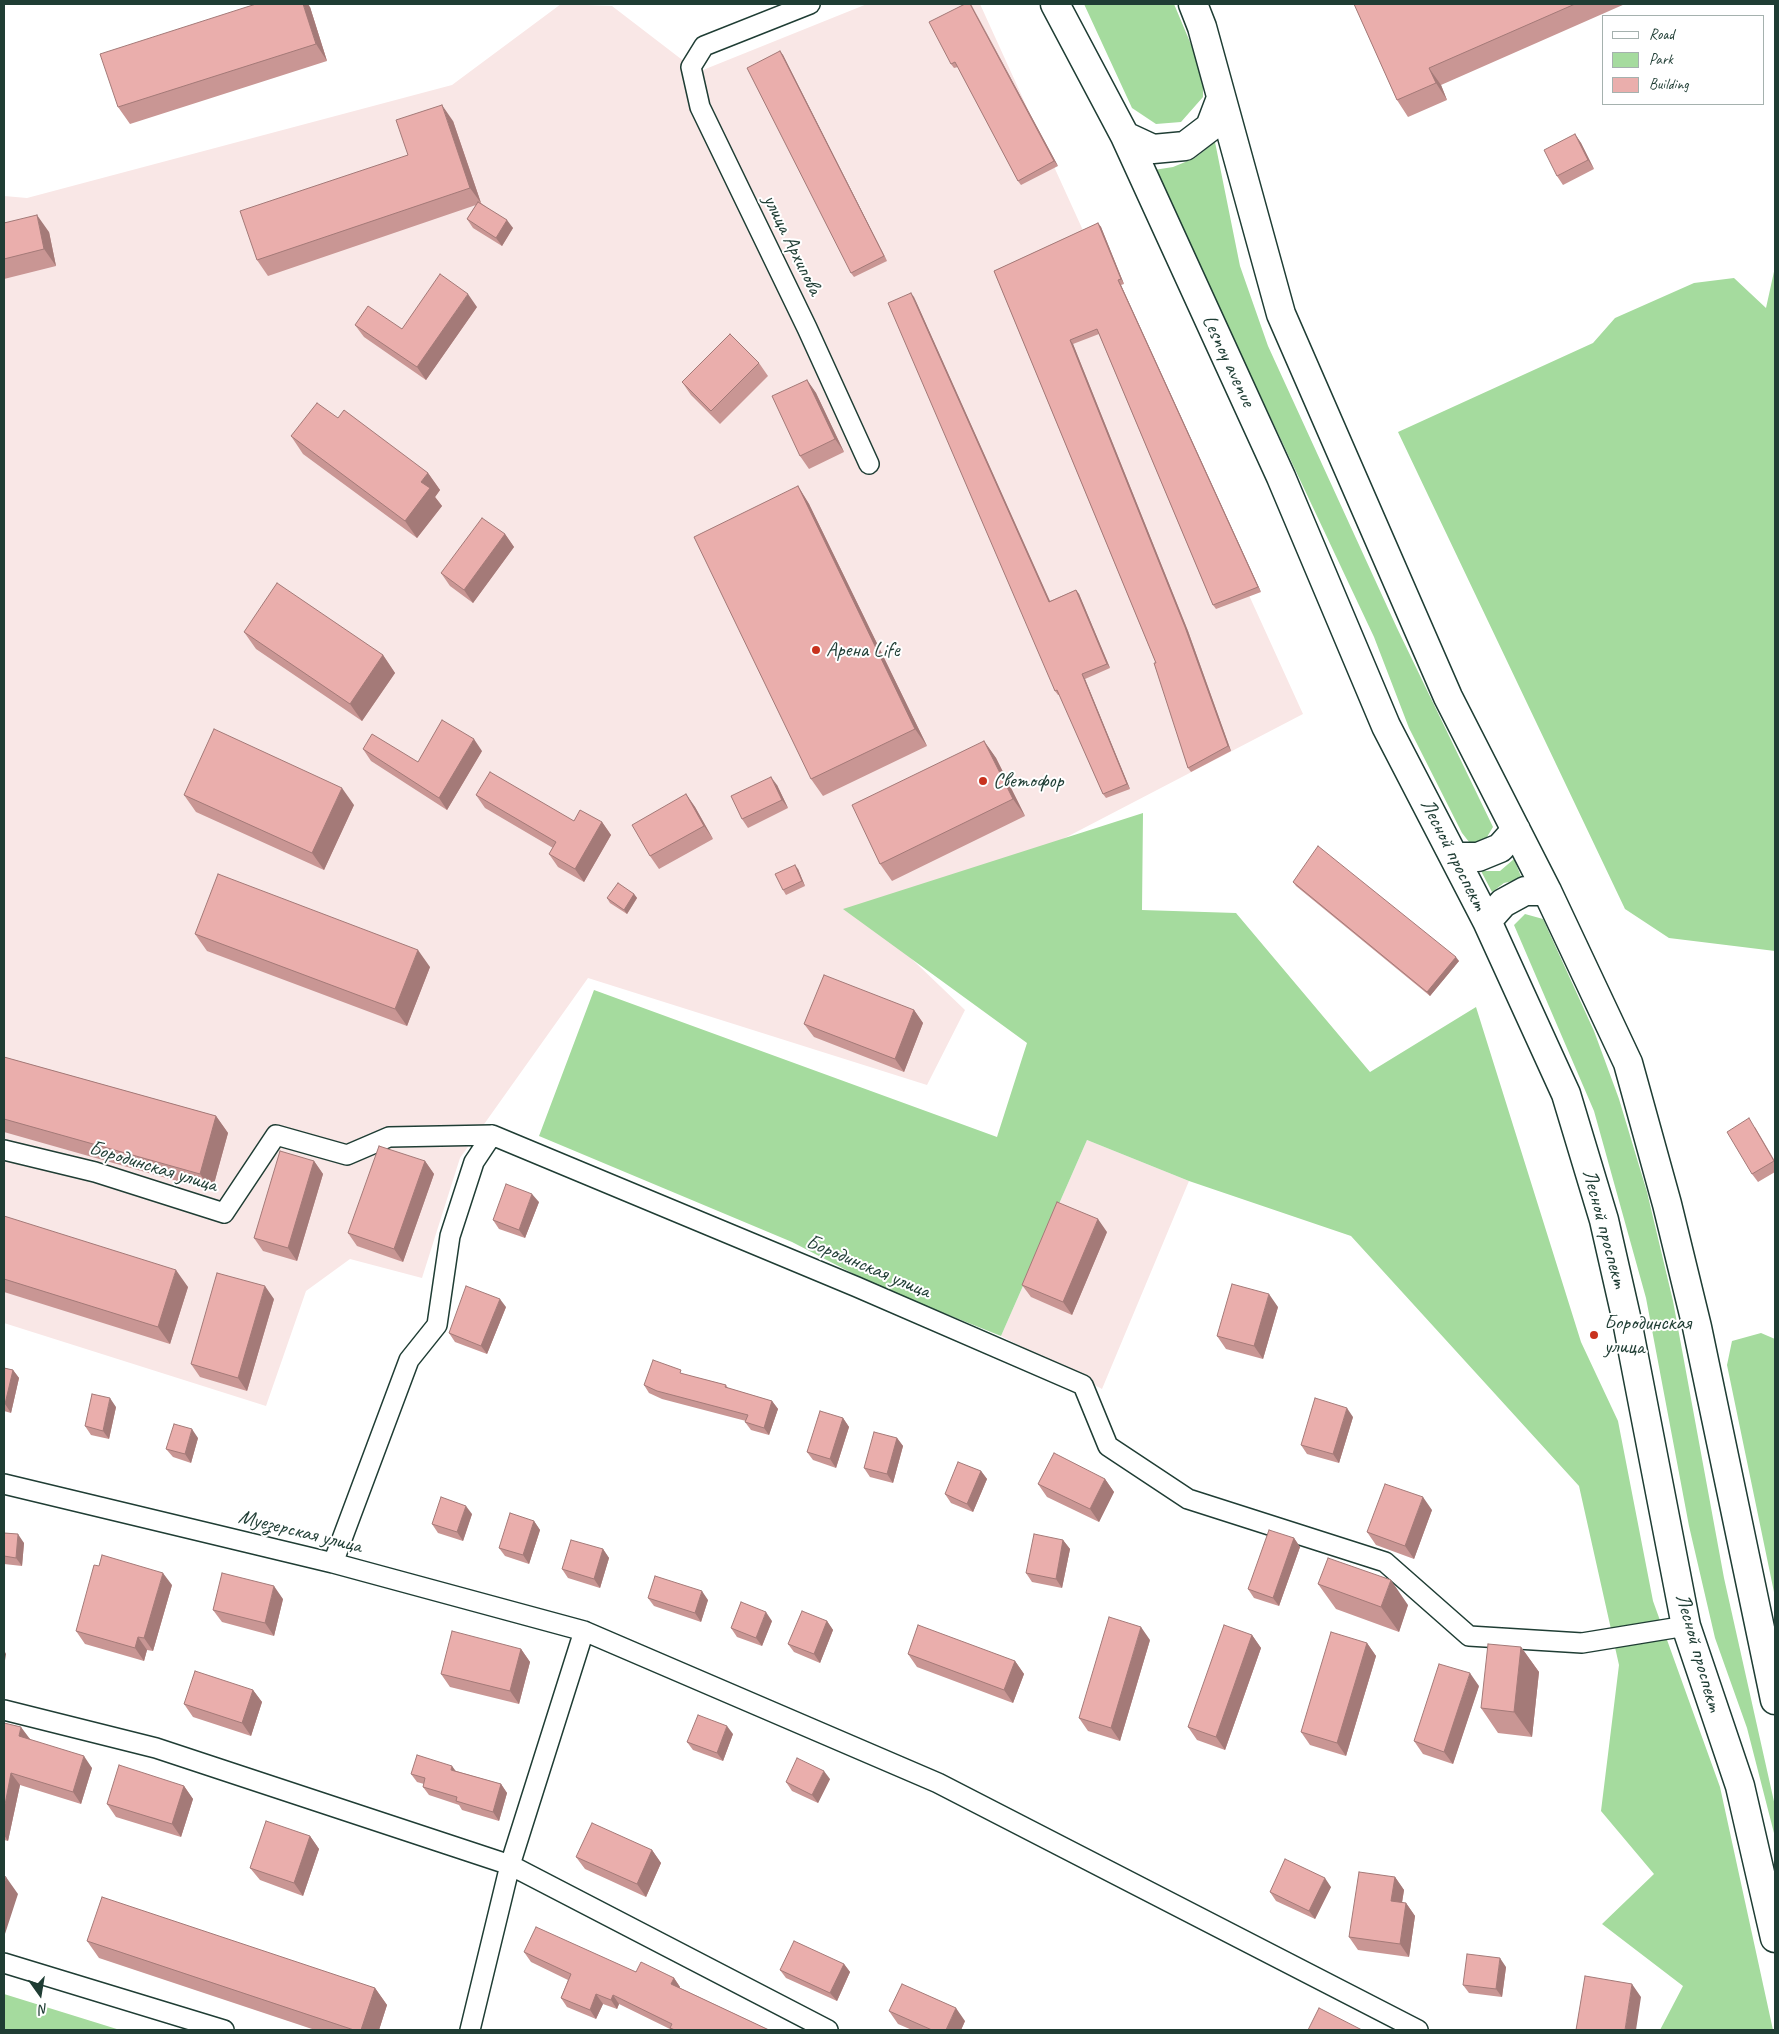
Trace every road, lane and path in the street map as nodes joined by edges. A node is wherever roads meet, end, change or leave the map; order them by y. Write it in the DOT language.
graph roads {
  1 [pos="810,4"];
  2 [pos="1055,4"];
  3 [pos="1193,4"];
  4 [pos="1222,98"];
  5 [pos="1125,136"];
  6 [pos="869,464"];
  7 [pos="1516,830"];
  8 [pos="1454,858"];
  9 [pos="1547,891"];
  10 [pos="1487,921"];
  11 [pos="492,1134"];
  12 [pos="4,1150"];
  13 [pos="4,1484"];
  14 [pos="333,1563"];
  15 [pos="1686,1626"];
  16 [pos="584,1631"];
  17 [pos="1775,1700"];
  18 [pos="4,1710"];
  19 [pos="510,1865"];
  20 [pos="1775,1938"];
  21 [pos="4,1963"];
  22 [pos="224,2030"];
  23 [pos="470,2030"];
  24 [pos="828,2030"];
  25 [pos="1418,2030"];
  1 -- 6 [label="street, улица Архипова"];
  2 -- 5 [label="main road"];
  3 -- 4 [label="main road"];
  4 -- 5 [label="main road"];
  4 -- 7 [label="main road"];
  5 -- 8 [label="main road, Лесной проспект"];
  7 -- 8 [label="main road"];
  7 -- 9 [label="main road"];
  8 -- 10 [label="main road, Лесной проспект"];
  9 -- 10 [label="main road"];
  9 -- 17 [label="main road"];
  10 -- 15 [label="main road, Лесной проспект"];
  11 -- 12 [label="street, Бородинская улица"];
  11 -- 14 [label="street"];
  11 -- 15 [label="street, Бородинская улица"];
  13 -- 14 [label="street, Муезерская улица"];
  14 -- 16 [label="street, Муезерская улица"];
  15 -- 20 [label="main road, Лесной проспект"];
  16 -- 19 [label="street"];
  16 -- 25 [label="street, Муезерская улица"];
  18 -- 19 [label="street"];
  19 -- 23 [label="street"];
  19 -- 24 [label="street"];
  21 -- 22 [label="street"];
}
